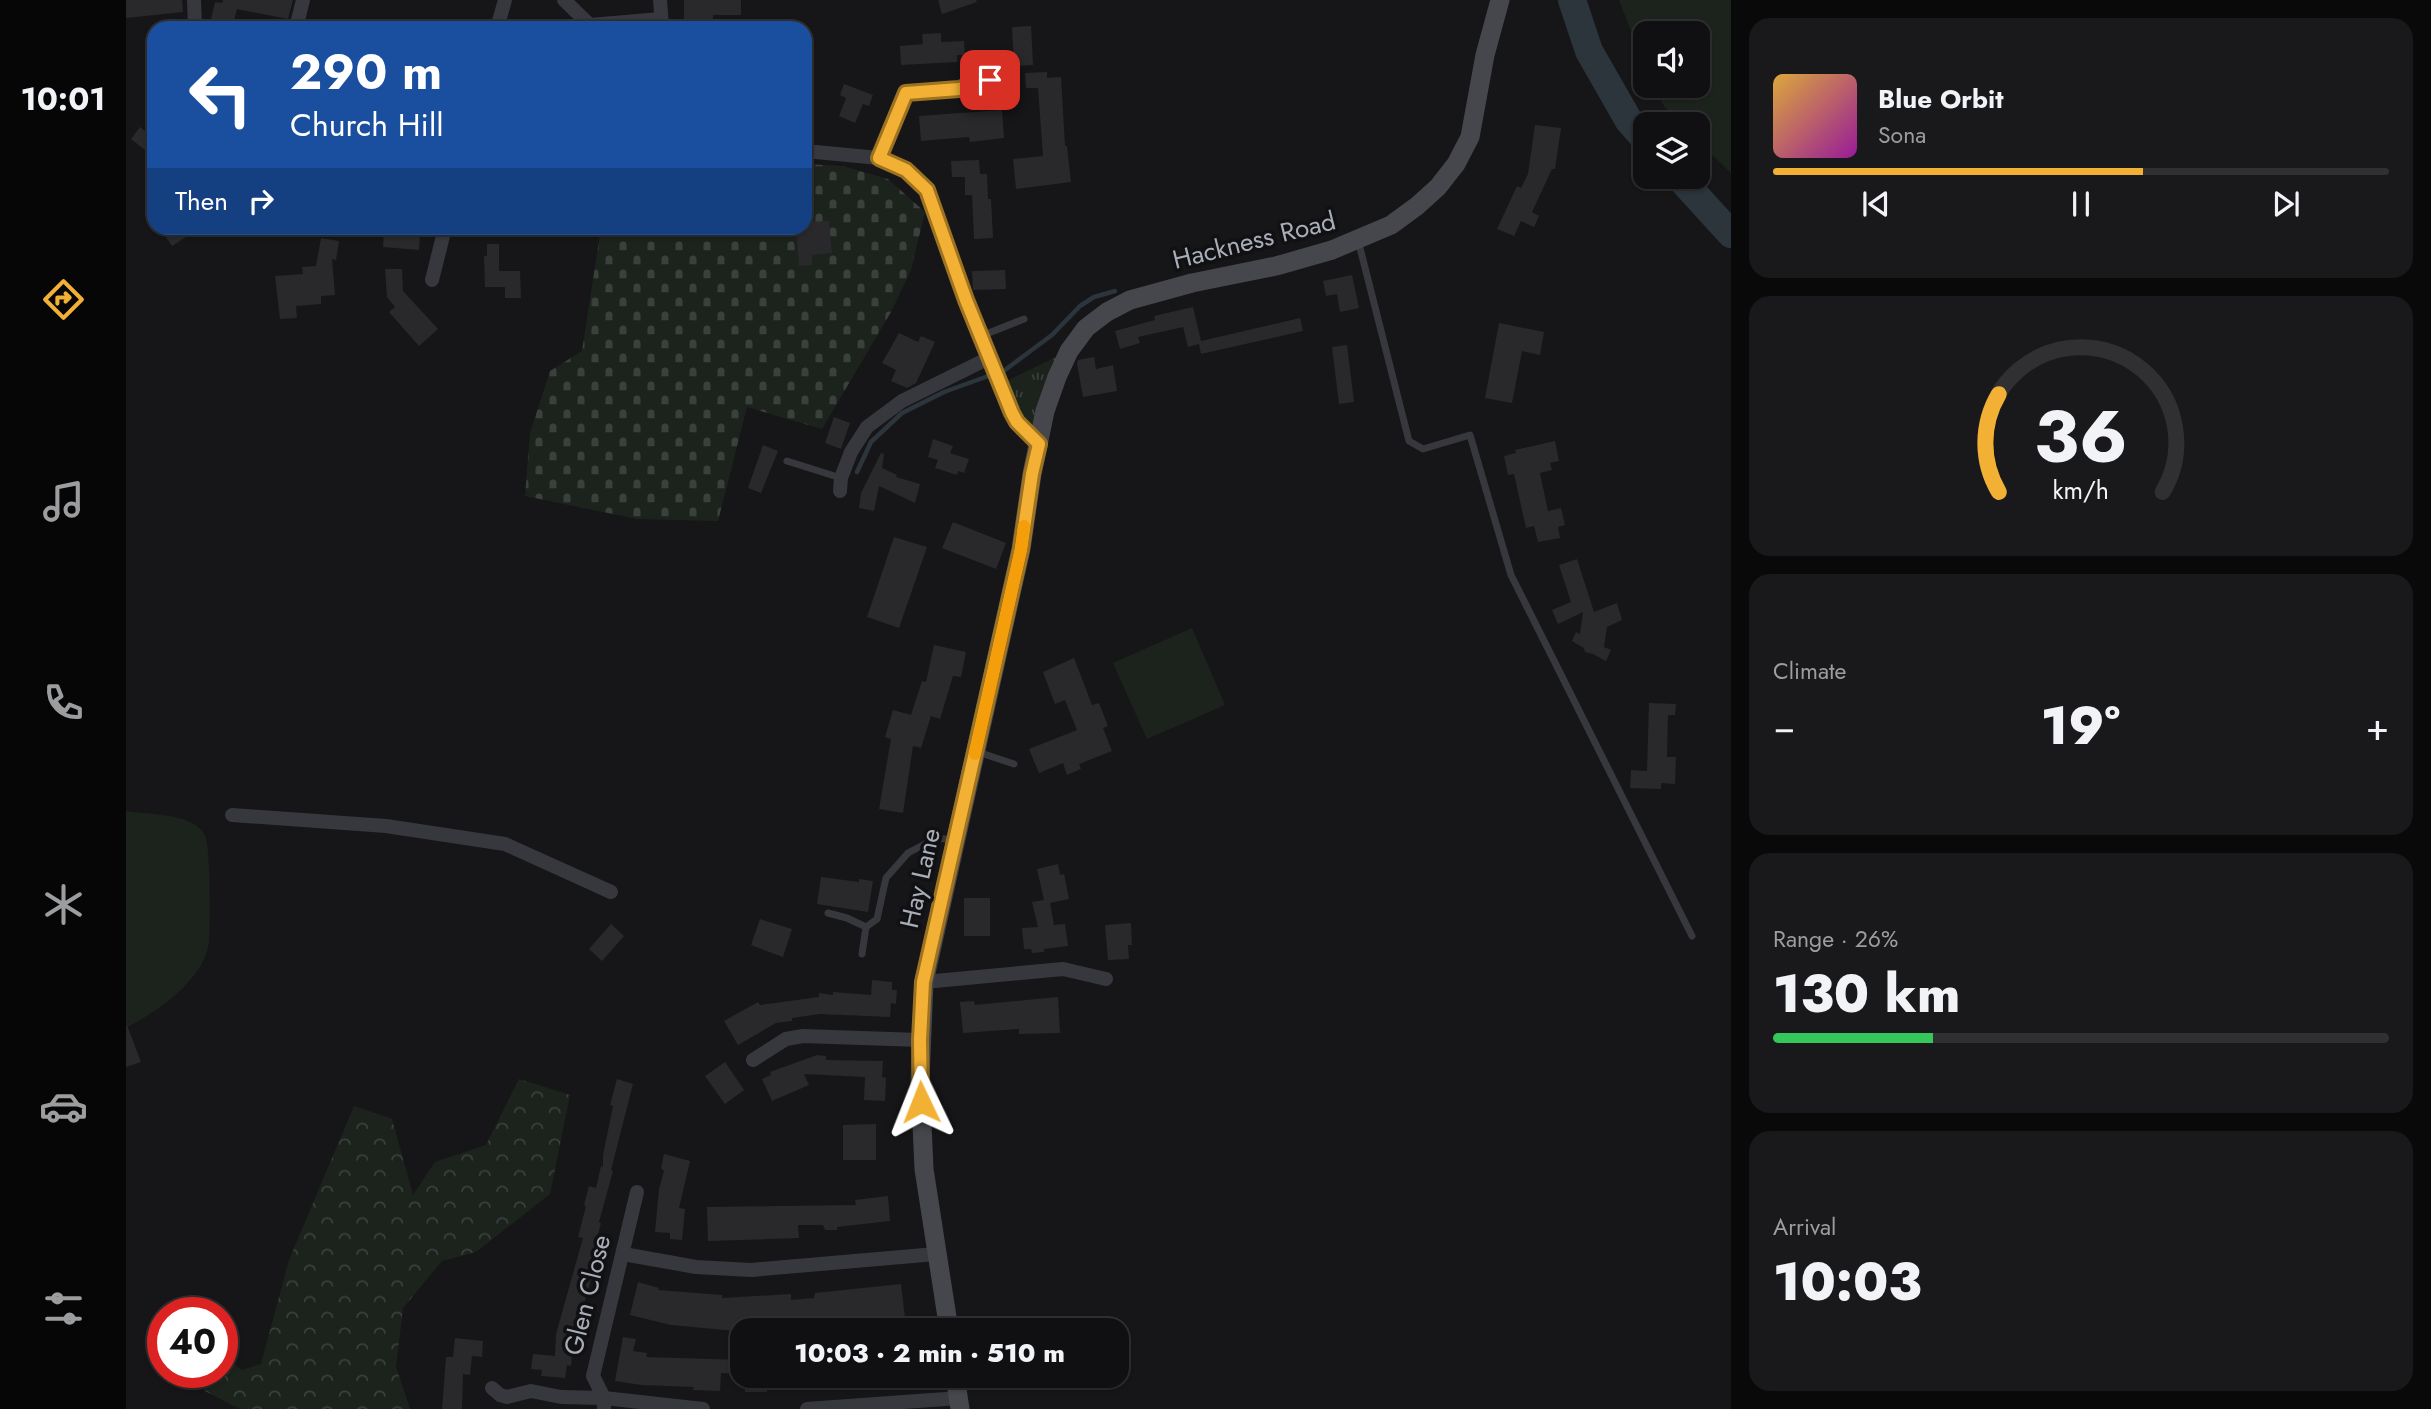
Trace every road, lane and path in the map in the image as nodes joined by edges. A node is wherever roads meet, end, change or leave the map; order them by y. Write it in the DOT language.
graph roads {
  1 [pos="194,0"];
  2 [pos="303,0"];
  3 [pos="505,0"];
  4 [pos="564,0"];
  5 [pos="660,0"];
  6 [pos="1500,0"];
  7 [pos="195,21"];
  8 [pos="298,21"];
  9 [pos="500,21"];
  10 [pos="586,21"];
  11 [pos="662,21"];
  12 [pos="990,80"];
  13 [pos="812,152"];
  14 [pos="879,158"];
  15 [pos="443,235"];
  16 [pos="1358,240"];
  17 [pos="432,279"];
  18 [pos="1024,319"];
  19 [pos="980,336"];
  20 [pos="991,363"];
  21 [pos="1039,444"];
  22 [pos="787,461"];
  23 [pos="840,484"];
  24 [pos="976,751"];
  25 [pos="1014,764"];
  26 [pos="232,815"];
  27 [pos="956,840"];
  28 [pos="611,892"];
  29 [pos="828,913"];
  30 [pos="866,927"];
  31 [pos="1692,936"];
  32 [pos="862,954"];
  33 [pos="1106,979"];
  34 [pos="923,982"];
  35 [pos="920,1040"];
  36 [pos="753,1060"];
  37 [pos="637,1192"];
  38 [pos="623,1254"];
  39 [pos="936,1254"];
  40 [pos="947,1318"];
  41 [pos="492,1388"];
  42 [pos="604,1403"];
  43 [pos="959,1404"];
  44 [pos="701,1409"];
  45 [pos="807,1409"];
  1 -- 7 [label="street"];
  2 -- 8 [label="street"];
  3 -- 9 [label="street"];
  4 -- 10 [label="street"];
  5 -- 11 [label="street"];
  6 -- 16 [label="street, Hackness Road"];
  12 -- 14 [label="street"];
  13 -- 14 [label="street"];
  14 -- 19 [label="street"];
  15 -- 17 [label="street"];
  16 -- 21 [label="street, Hackness Road"];
  16 -- 31 [label="lane"];
  18 -- 19 [label="lane"];
  19 -- 20 [label="street"];
  20 -- 21 [label="street"];
  20 -- 23 [label="street"];
  21 -- 24 [label="street, Hay Lane"];
  22 -- 23 [label="lane"];
  24 -- 25 [label="lane"];
  24 -- 27 [label="street, Hay Lane"];
  26 -- 28 [label="street"];
  27 -- 30 [label="lane"];
  27 -- 34 [label="street, Hay Lane"];
  29 -- 30 [label="lane"];
  30 -- 32 [label="lane"];
  33 -- 34 [label="street"];
  34 -- 35 [label="street, Hay Lane"];
  35 -- 36 [label="street"];
  35 -- 39 [label="street, Hay Lane"];
  37 -- 38 [label="street, Glen Close"];
  38 -- 39 [label="street"];
  38 -- 42 [label="street, Glen Close"];
  39 -- 40 [label="street, Hay Lane"];
  41 -- 42 [label="street"];
  42 -- 44 [label="street"];
  43 -- 45 [label="street"];
}
